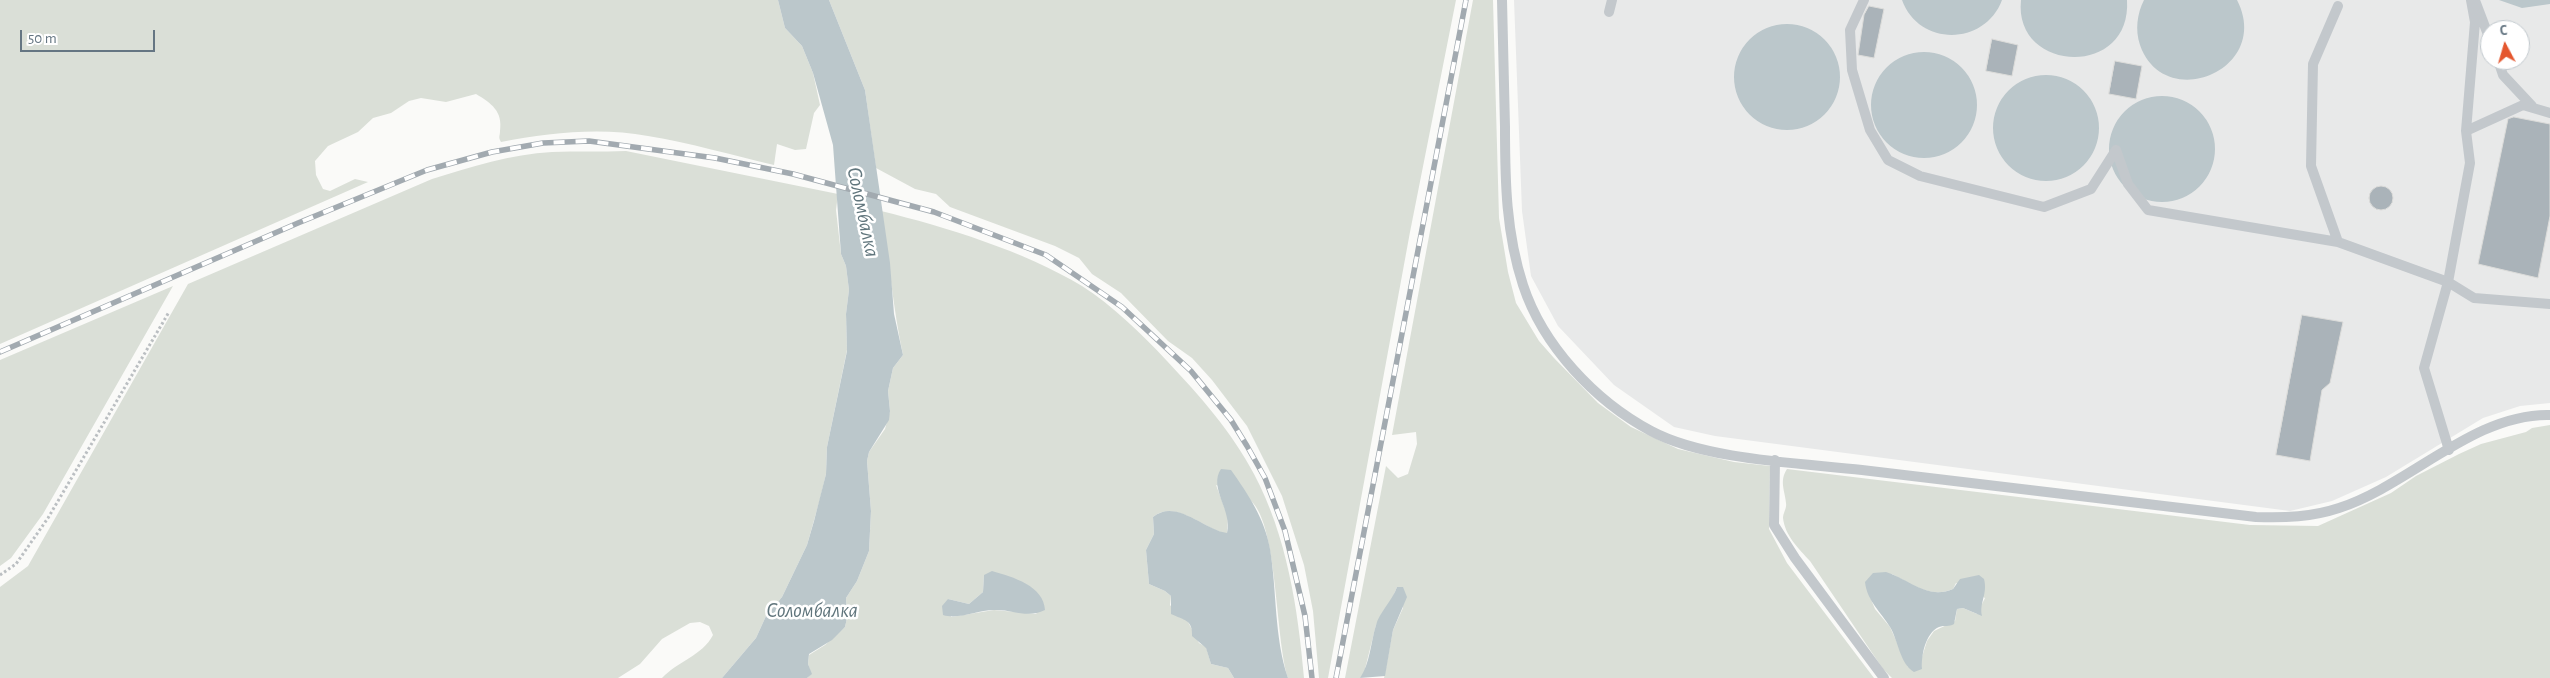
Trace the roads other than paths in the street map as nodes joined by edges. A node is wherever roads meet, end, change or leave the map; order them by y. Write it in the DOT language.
graph roads {
  1 [pos="1502,0"];
  2 [pos="1612,0"];
  3 [pos="1864,0"];
  4 [pos="2471,0"];
  5 [pos="2475,0"];
  6 [pos="2338,6"];
  7 [pos="1609,12"];
  8 [pos="2482,20"];
  9 [pos="2501,70"];
  10 [pos="2532,106"];
  11 [pos="2550,113"];
  12 [pos="2466,130"];
  13 [pos="2338,242"];
  14 [pos="2448,282"];
  15 [pos="2550,304"];
  16 [pos="2550,415"];
  17 [pos="2449,450"];
  18 [pos="1775,460"];
  19 [pos="1884,678"];
  1 -- 18 [label="lane"];
  2 -- 7 [label="lane"];
  3 -- 13 [label="lane"];
  4 -- 12 [label="lane"];
  5 -- 8 [label="lane"];
  6 -- 13 [label="lane"];
  9 -- 10 [label="lane"];
  11 -- 12 [label="lane"];
  12 -- 14 [label="lane"];
  13 -- 14 [label="lane"];
  14 -- 15 [label="lane"];
  14 -- 17 [label="lane"];
  16 -- 17 [label="lane"];
  17 -- 18 [label="lane"];
  18 -- 19 [label="lane"];
}
